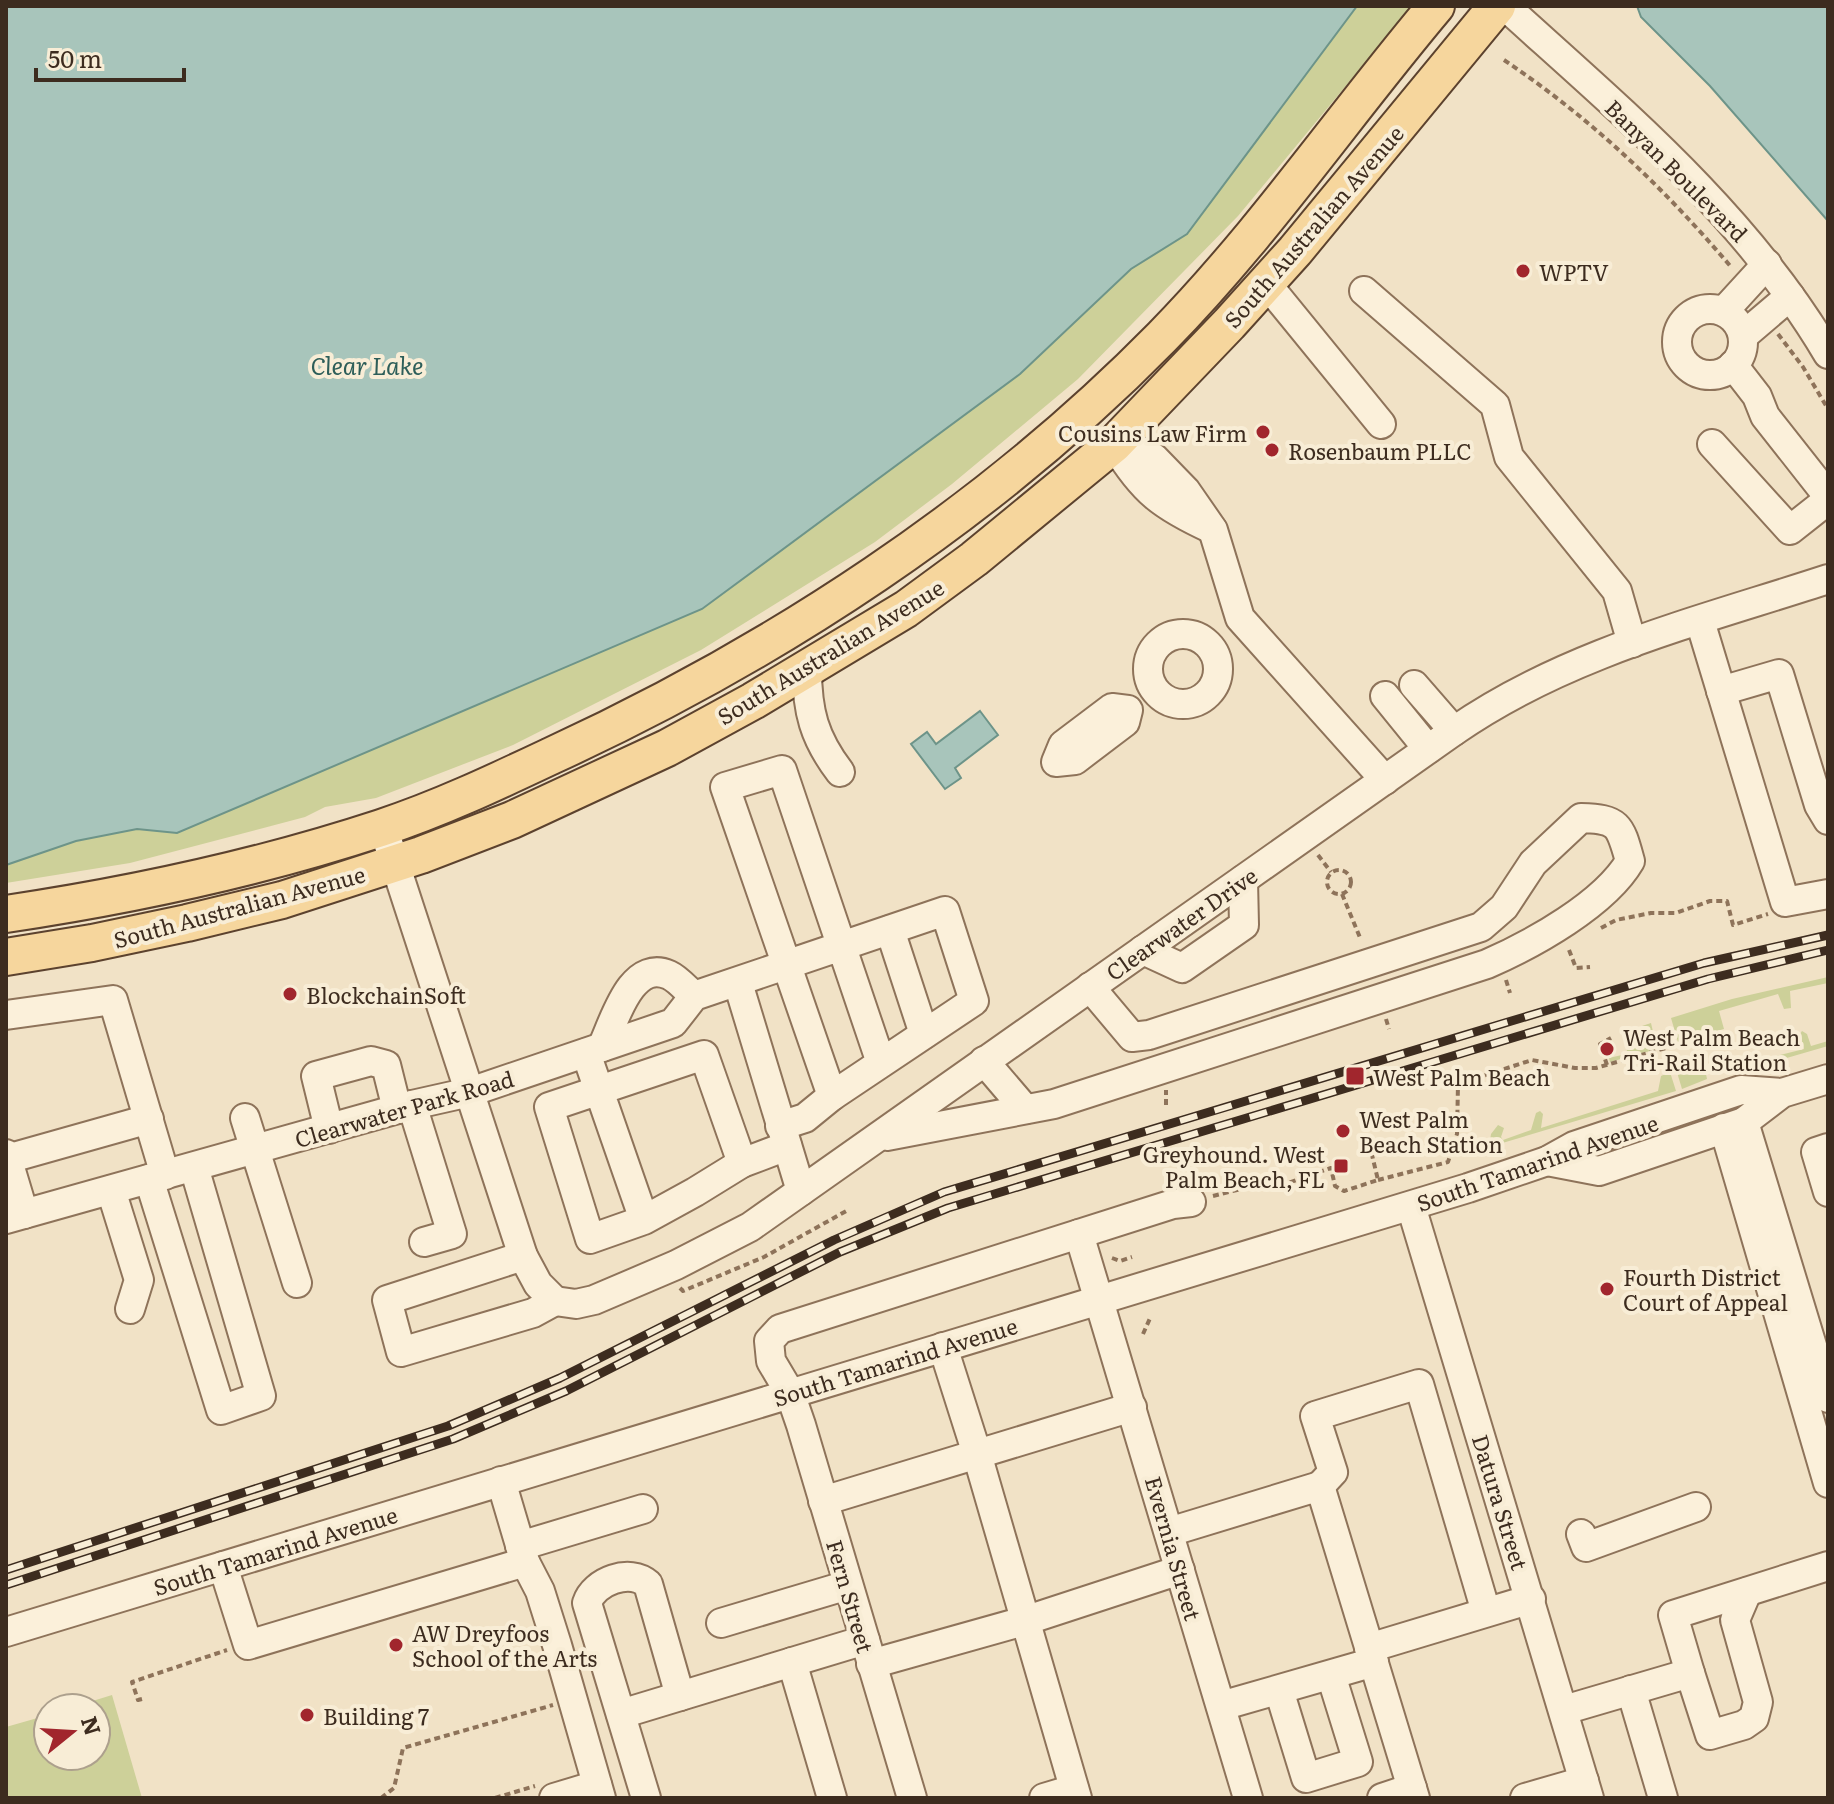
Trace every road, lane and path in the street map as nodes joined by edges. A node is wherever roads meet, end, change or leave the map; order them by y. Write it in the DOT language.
graph roads {
  1 [pos="1436,6"];
  2 [pos="1497,6"];
  3 [pos="1505,6"];
  4 [pos="1504,60"];
  5 [pos="1767,264"];
  6 [pos="1732,267"];
  7 [pos="1266,283"];
  8 [pos="1364,291"];
  9 [pos="1790,296"];
  10 [pos="1724,311"];
  11 [pos="1773,326"];
  12 [pos="1743,336"];
  13 [pos="1828,354"];
  14 [pos="1729,368"];
  15 [pos="1087,407"];
  16 [pos="1828,409"];
  17 [pos="1381,424"];
  18 [pos="1114,444"];
  19 [pos="1712,444"];
  20 [pos="1828,498"];
  21 [pos="1828,579"];
  22 [pos="1700,621"];
  23 [pos="1246,625"];
  24 [pos="1632,643"];
  25 [pos="1213,651"];
  26 [pos="807,669"];
  27 [pos="1414,685"];
  28 [pos="1721,691"];
  29 [pos="1156,693"];
  30 [pos="1385,696"];
  31 [pos="1454,731"];
  32 [pos="1090,737"];
  33 [pos="1428,749"];
  34 [pos="840,772"];
  35 [pos="1385,780"];
  36 [pos="1828,820"];
  37 [pos="383,827"];
  38 [pos="1316,853"];
  39 [pos="394,865"];
  40 [pos="1331,872"];
  41 [pos="1342,894"];
  42 [pos="1828,894"];
  43 [pos="1785,902"];
  44 [pos="6,914"];
  45 [pos="890,930"];
  46 [pos="1591,933"];
  47 [pos="1361,940"];
  48 [pos="841,946"];
  49 [pos="1569,950"];
  50 [pos="6,957"];
  51 [pos="785,965"];
  52 [pos="1590,967"];
  53 [pos="1505,978"];
  54 [pos="738,983"];
  55 [pos="1090,987"];
  56 [pos="1510,993"];
  57 [pos="694,996"];
  58 [pos="6,1015"];
  59 [pos="924,1034"];
  60 [pos="1611,1038"];
  61 [pos="1666,1048"];
  62 [pos="594,1050"];
  63 [pos="1530,1052"];
  64 [pos="1532,1060"];
  65 [pos="984,1061"];
  66 [pos="881,1063"];
  67 [pos="1607,1065"];
  68 [pos="1828,1079"];
  69 [pos="1435,1081"];
  70 [pos="1458,1084"];
  71 [pos="599,1090"];
  72 [pos="470,1092"];
  73 [pos="1782,1093"];
  74 [pos="832,1096"];
  75 [pos="1721,1097"];
  76 [pos="405,1107"];
  77 [pos="1025,1109"];
  78 [pos="245,1118"];
  79 [pos="149,1119"];
  80 [pos="1734,1125"];
  81 [pos="329,1129"];
  82 [pos="783,1136"];
  83 [pos="880,1137"];
  84 [pos="1828,1148"];
  85 [pos="254,1149"];
  86 [pos="1664,1149"];
  87 [pos="1372,1155"];
  88 [pos="7,1156"];
  89 [pos="1547,1161"];
  90 [pos="742,1163"];
  91 [pos="194,1167"];
  92 [pos="157,1177"];
  93 [pos="1378,1180"];
  94 [pos="111,1190"];
  95 [pos="801,1191"];
  96 [pos="1828,1192"];
  97 [pos="1191,1202"];
  98 [pos="1411,1206"];
  99 [pos="848,1210"];
  100 [pos="15,1217"];
  101 [pos="644,1220"];
  102 [pos="1079,1234"];
  103 [pos="424,1242"];
  104 [pos="523,1256"];
  105 [pos="297,1283"];
  106 [pos="678,1286"];
  107 [pos="1100,1299"];
  108 [pos="555,1301"];
  109 [pos="130,1309"];
  110 [pos="1151,1316"];
  111 [pos="1818,1324"];
  112 [pos="1143,1334"];
  113 [pos="943,1347"];
  114 [pos="790,1393"];
  115 [pos="1828,1398"];
  116 [pos="1132,1407"];
  117 [pos="977,1454"];
  118 [pos="501,1481"];
  119 [pos="1828,1483"];
  120 [pos="1320,1486"];
  121 [pos="823,1501"];
  122 [pos="1696,1507"];
  123 [pos="643,1509"];
  124 [pos="1169,1532"];
  125 [pos="1581,1534"];
  126 [pos="522,1554"];
  127 [pos="223,1566"];
  128 [pos="1828,1566"];
  129 [pos="1180,1570"];
  130 [pos="848,1585"];
  131 [pos="1747,1592"];
  132 [pos="1531,1599"];
  133 [pos="1486,1612"];
  134 [pos="1024,1621"];
  135 [pos="721,1623"];
  136 [pos="6,1632"];
  137 [pos="244,1632"];
  138 [pos="868,1652"];
  139 [pos="1371,1655"];
  140 [pos="792,1662"];
  141 [pos="1690,1673"];
  142 [pos="1331,1675"];
  143 [pos="1279,1690"];
  144 [pos="1631,1690"];
  145 [pos="680,1696"];
  146 [pos="142,1699"];
  147 [pos="557,1704"];
  148 [pos="1221,1706"];
  149 [pos="1564,1710"];
  150 [pos="621,1714"];
  151 [pos="1586,1789"];
  152 [pos="599,1792"];
  153 [pos="1413,1793"];
  154 [pos="1076,1794"];
  155 [pos="1538,1796"];
  156 [pos="381,1798"];
  157 [pos="554,1798"];
  158 [pos="646,1798"];
  159 [pos="832,1798"];
  160 [pos="912,1798"];
  161 [pos="1044,1798"];
  162 [pos="1248,1798"];
  163 [pos="1382,1798"];
  164 [pos="1663,1798"];
  1 -- 15 [label="main road, South Australian Avenue"];
  2 -- 7 [label="main road, South Australian Avenue"];
  3 -- 5 [label="street, Banyan Boulevard"];
  4 -- 6 [label="path"];
  5 -- 9 [label="street, Banyan Boulevard"];
  5 -- 10 [label="street"];
  7 -- 17 [label="street"];
  7 -- 18 [label="main road, South Australian Avenue"];
  8 -- 24 [label="street"];
  9 -- 12 [label="street"];
  9 -- 13 [label="street, Banyan Boulevard"];
  10 -- 12 [label="street"];
  10 -- 14 [label="street"];
  11 -- 16 [label="path"];
  12 -- 14 [label="street"];
  14 -- 20 [label="street"];
  15 -- 18 [label="main road"];
  15 -- 37 [label="main road, South Australian Avenue"];
  18 -- 23 [label="street"];
  18 -- 26 [label="main road, South Australian Avenue"];
  19 -- 20 [label="street"];
  21 -- 22 [label="street, Clearwater Drive"];
  22 -- 24 [label="street, Clearwater Drive"];
  22 -- 28 [label="street"];
  23 -- 25 [label="street"];
  23 -- 35 [label="street"];
  24 -- 31 [label="street, Clearwater Drive"];
  25 -- 29 [label="street"];
  25 -- 29 [label="street"];
  26 -- 34 [label="street"];
  26 -- 39 [label="main road, South Australian Avenue"];
  27 -- 31 [label="street"];
  28 -- 36 [label="street"];
  28 -- 43 [label="street"];
  29 -- 32 [label="street"];
  30 -- 33 [label="street"];
  31 -- 33 [label="street, Clearwater Drive"];
  33 -- 35 [label="street, Clearwater Drive"];
  35 -- 55 [label="street, Clearwater Drive"];
  37 -- 39 [label="street"];
  37 -- 44 [label="main road, South Australian Avenue"];
  38 -- 40 [label="path"];
  39 -- 50 [label="main road, South Australian Avenue"];
  39 -- 72 [label="street"];
  40 -- 41 [label="path"];
  40 -- 41 [label="path"];
  41 -- 47 [label="path"];
  42 -- 43 [label="street"];
  43 -- 46 [label="path"];
  45 -- 48 [label="street"];
  45 -- 59 [label="street"];
  45 -- 59 [label="street"];
  48 -- 51 [label="street"];
  48 -- 51 [label="street"];
  48 -- 66 [label="street"];
  49 -- 52 [label="path"];
  51 -- 54 [label="street"];
  51 -- 74 [label="street"];
  53 -- 56 [label="path"];
  54 -- 57 [label="street"];
  54 -- 82 [label="street"];
  55 -- 65 [label="street, Clearwater Drive"];
  55 -- 77 [label="street"];
  57 -- 62 [label="street, Clearwater Park Road"];
  57 -- 62 [label="street"];
  58 -- 79 [label="street"];
  59 -- 66 [label="street"];
  60 -- 67 [label="path"];
  61 -- 67 [label="path"];
  62 -- 71 [label="street"];
  62 -- 72 [label="street, Clearwater Park Road"];
  63 -- 64 [label="path"];
  64 -- 67 [label="path"];
  64 -- 70 [label="path"];
  65 -- 77 [label="street"];
  65 -- 83 [label="street, Clearwater Drive"];
  66 -- 74 [label="street"];
  68 -- 73 [label="street"];
  69 -- 70 [label="path"];
  70 -- 93 [label="path"];
  71 -- 90 [label="street"];
  71 -- 101 [label="street"];
  71 -- 101 [label="street"];
  72 -- 76 [label="street, Clearwater Park Road"];
  72 -- 104 [label="street"];
  73 -- 75 [label="street, South Tamarind Avenue"];
  73 -- 80 [label="street"];
  74 -- 82 [label="street"];
  75 -- 86 [label="street"];
  75 -- 89 [label="street, South Tamarind Avenue"];
  76 -- 81 [label="street, Clearwater Park Road"];
  76 -- 81 [label="street"];
  76 -- 103 [label="street"];
  77 -- 83 [label="street"];
  78 -- 85 [label="street"];
  79 -- 88 [label="street"];
  79 -- 92 [label="street"];
  80 -- 86 [label="street"];
  80 -- 111 [label="street"];
  80 -- 119 [label="street"];
  81 -- 85 [label="street, Clearwater Park Road"];
  82 -- 90 [label="street"];
  82 -- 95 [label="street"];
  83 -- 95 [label="street, Clearwater Drive"];
  84 -- 96 [label="street"];
  85 -- 91 [label="street, Clearwater Park Road"];
  85 -- 105 [label="street"];
  86 -- 89 [label="street"];
  87 -- 93 [label="path"];
  88 -- 100 [label="street"];
  89 -- 98 [label="street, South Tamarind Avenue"];
  90 -- 101 [label="street"];
  91 -- 92 [label="street, Clearwater Park Road"];
  91 -- 92 [label="street"];
  92 -- 94 [label="street, Clearwater Park Road"];
  93 -- 97 [label="path"];
  94 -- 100 [label="street, Clearwater Park Road"];
  94 -- 109 [label="street"];
  95 -- 108 [label="street, Clearwater Drive"];
  97 -- 102 [label="street, Fern Street"];
  98 -- 107 [label="street, South Tamarind Avenue"];
  98 -- 132 [label="street, Datura Street"];
  99 -- 106 [label="path"];
  102 -- 107 [label="street, Evernia Street"];
  102 -- 114 [label="street, Fern Street"];
  104 -- 108 [label="street"];
  104 -- 108 [label="street"];
  107 -- 113 [label="street, South Tamarind Avenue"];
  107 -- 116 [label="street, Evernia Street"];
  110 -- 112 [label="path"];
  111 -- 115 [label="street"];
  113 -- 114 [label="street, South Tamarind Avenue"];
  113 -- 117 [label="street"];
  114 -- 118 [label="street, South Tamarind Avenue"];
  114 -- 121 [label="street, Fern Street"];
  116 -- 117 [label="street"];
  116 -- 124 [label="street, Evernia Street"];
  117 -- 121 [label="street"];
  117 -- 134 [label="street"];
  118 -- 126 [label="street"];
  118 -- 127 [label="street, South Tamarind Avenue"];
  120 -- 124 [label="street"];
  120 -- 133 [label="street"];
  120 -- 139 [label="street"];
  121 -- 130 [label="street, Fern Street"];
  122 -- 125 [label="street"];
  123 -- 126 [label="street"];
  124 -- 129 [label="street, Evernia Street"];
  126 -- 137 [label="street"];
  126 -- 152 [label="street"];
  127 -- 136 [label="street, South Tamarind Avenue"];
  127 -- 137 [label="street"];
  128 -- 131 [label="street"];
  129 -- 134 [label="street"];
  129 -- 148 [label="street, Evernia Street"];
  130 -- 135 [label="street"];
  130 -- 138 [label="street, Fern Street"];
  131 -- 141 [label="street"];
  131 -- 141 [label="street"];
  132 -- 133 [label="street"];
  132 -- 149 [label="street, Datura Street"];
  133 -- 139 [label="street"];
  134 -- 138 [label="street"];
  134 -- 154 [label="street"];
  137 -- 146 [label="path"];
  138 -- 140 [label="street"];
  138 -- 160 [label="street, Fern Street"];
  139 -- 142 [label="street"];
  139 -- 153 [label="street"];
  140 -- 145 [label="street"];
  140 -- 159 [label="street"];
  141 -- 144 [label="street"];
  142 -- 143 [label="street"];
  142 -- 143 [label="street"];
  143 -- 148 [label="street"];
  144 -- 149 [label="street"];
  144 -- 164 [label="street"];
  145 -- 150 [label="street"];
  145 -- 150 [label="street"];
  147 -- 156 [label="path"];
  148 -- 162 [label="street, Evernia Street"];
  149 -- 151 [label="street, Datura Street"];
  150 -- 158 [label="street"];
  151 -- 155 [label="street"];
  152 -- 157 [label="street"];
  153 -- 163 [label="street"];
  154 -- 161 [label="street"];
}
